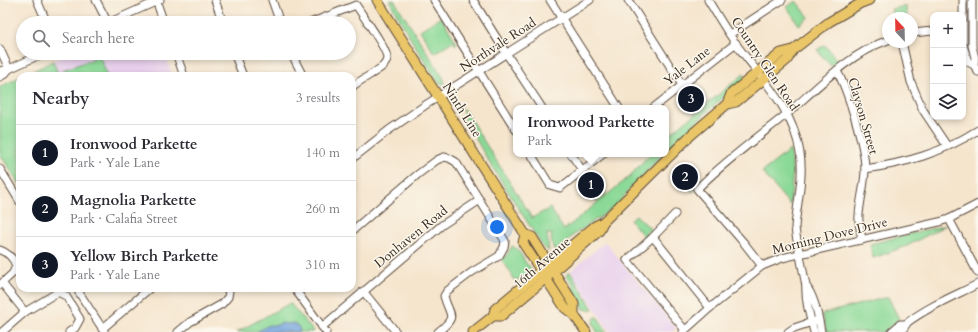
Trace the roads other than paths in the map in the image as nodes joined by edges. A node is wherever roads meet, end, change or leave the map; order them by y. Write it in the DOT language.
graph roads {
  1 [pos="37,0"];
  2 [pos="96,0"];
  3 [pos="158,0"];
  4 [pos="215,0"];
  5 [pos="272,0"];
  6 [pos="378,0"];
  7 [pos="434,0"];
  8 [pos="473,0"];
  9 [pos="550,0"];
  10 [pos="590,0"];
  11 [pos="628,0"];
  12 [pos="708,0"];
  13 [pos="782,0"];
  14 [pos="869,0"];
  15 [pos="963,0"];
  16 [pos="972,0"];
  17 [pos="963,12"];
  18 [pos="44,16"];
  19 [pos="104,16"];
  20 [pos="123,16"];
  21 [pos="162,16"];
  22 [pos="221,16"];
  23 [pos="278,16"];
  24 [pos="328,16"];
  25 [pos="562,18"];
  26 [pos="975,29"];
  27 [pos="930,31"];
  28 [pos="918,32"];
  29 [pos="730,34"];
  30 [pos="736,43"];
  31 [pos="882,43"];
  32 [pos="903,48"];
  33 [pos="964,48"];
  34 [pos="0,49"];
  35 [pos="506,53"];
  36 [pos="29,60"];
  37 [pos="178,60"];
  38 [pos="237,60"];
  39 [pos="295,60"];
  40 [pos="974,65"];
  41 [pos="9,69"];
  42 [pos="0,71"];
  43 [pos="478,71"];
  44 [pos="837,71"];
  45 [pos="183,72"];
  46 [pos="241,72"];
  47 [pos="301,72"];
  48 [pos="978,72"];
  49 [pos="0,76"];
  50 [pos="760,76"];
  51 [pos="356,83"];
  52 [pos="682,85"];
  53 [pos="439,97"];
  54 [pos="540,105"];
  55 [pos="617,105"];
  56 [pos="657,105"];
  57 [pos="787,114"];
  58 [pos="513,125"];
  59 [pos="978,130"];
  60 [pos="947,146"];
  61 [pos="356,157"];
  62 [pos="533,157"];
  63 [pos="573,157"];
  64 [pos="598,157"];
  65 [pos="669,157"];
  66 [pos="669,157"];
  67 [pos="0,169"];
  68 [pos="582,170"];
  69 [pos="865,170"];
  70 [pos="16,195"];
  71 [pos="480,200"];
  72 [pos="978,204"];
  73 [pos="675,214"];
  74 [pos="949,219"];
  75 [pos="356,228"];
  76 [pos="525,234"];
  77 [pos="653,237"];
  78 [pos="862,240"];
  79 [pos="0,250"];
  80 [pos="800,255"];
  81 [pos="762,266"];
  82 [pos="552,268"];
  83 [pos="978,273"];
  84 [pos="544,275"];
  85 [pos="1,284"];
  86 [pos="978,284"];
  87 [pos="363,291"];
  88 [pos="79,292"];
  89 [pos="146,292"];
  90 [pos="228,292"];
  91 [pos="297,292"];
  92 [pos="710,308"];
  93 [pos="25,312"];
  94 [pos="574,315"];
  95 [pos="815,321"];
  96 [pos="906,324"];
  97 [pos="324,329"];
  98 [pos="103,330"];
  99 [pos="684,331"];
  100 [pos="2,332"];
  101 [pos="69,332"];
  102 [pos="178,332"];
  103 [pos="396,332"];
  104 [pos="438,332"];
  105 [pos="473,332"];
  106 [pos="586,332"];
  107 [pos="788,332"];
  108 [pos="814,332"];
  109 [pos="821,332"];
  110 [pos="891,332"];
  111 [pos="900,332"];
  1 -- 18 [label="street"];
  2 -- 19 [label="street"];
  3 -- 20 [label="street"];
  3 -- 21 [label="street"];
  4 -- 22 [label="street"];
  5 -- 23 [label="street"];
  6 -- 53 [label="main road, Ninth Line"];
  7 -- 43 [label="street"];
  8 -- 35 [label="street"];
  9 -- 25 [label="street"];
  10 -- 25 [label="street, Northvale Road"];
  11 -- 52 [label="street"];
  12 -- 29 [label="street, Country Glen Road"];
  13 -- 29 [label="street"];
  14 -- 50 [label="main road, 16th Avenue"];
  15 -- 17 [label="street"];
  16 -- 26 [label="street"];
  24 -- 51 [label="street"];
  25 -- 35 [label="street, Northvale Road"];
  25 -- 55 [label="street"];
  26 -- 40 [label="street"];
  27 -- 28 [label="street"];
  29 -- 30 [label="street, Country Glen Road"];
  30 -- 50 [label="street, Country Glen Road"];
  30 -- 52 [label="street, Yale Lane"];
  31 -- 44 [label="street"];
  32 -- 60 [label="street"];
  33 -- 40 [label="street"];
  34 -- 41 [label="street"];
  35 -- 43 [label="street, Northvale Road"];
  35 -- 54 [label="street"];
  36 -- 41 [label="street"];
  37 -- 45 [label="street"];
  38 -- 46 [label="street"];
  39 -- 47 [label="street"];
  40 -- 48 [label="street"];
  41 -- 42 [label="street"];
  41 -- 49 [label="street"];
  43 -- 53 [label="street, Northvale Road"];
  43 -- 58 [label="street"];
  44 -- 57 [label="street"];
  44 -- 69 [label="street, Clayson Street"];
  50 -- 57 [label="street, Country Glen Road"];
  50 -- 65 [label="main road, 16th Avenue"];
  52 -- 56 [label="street, Yale Lane"];
  53 -- 61 [label="street, Northvale Road"];
  53 -- 76 [label="main road, Ninth Line"];
  57 -- 80 [label="street, Country Glen Road"];
  57 -- 81 [label="street"];
  59 -- 60 [label="street"];
  60 -- 69 [label="street"];
  62 -- 68 [label="street"];
  63 -- 68 [label="street"];
  64 -- 68 [label="street"];
  66 -- 82 [label="main road, 16th Avenue"];
  67 -- 70 [label="street"];
  69 -- 78 [label="street, Clayson Street"];
  71 -- 75 [label="street"];
  71 -- 87 [label="street, Donhaven Road"];
  71 -- 104 [label="street"];
  72 -- 74 [label="street, Morning Dove Drive"];
  73 -- 77 [label="street"];
  74 -- 78 [label="street, Morning Dove Drive"];
  74 -- 83 [label="street"];
  76 -- 82 [label="main road, Ninth Line"];
  76 -- 84 [label="main road, Ninth Line"];
  77 -- 92 [label="street"];
  77 -- 99 [label="street"];
  78 -- 80 [label="street, Morning Dove Drive"];
  79 -- 85 [label="street"];
  80 -- 81 [label="street, Morning Dove Drive"];
  80 -- 95 [label="street, Country Glen Road"];
  81 -- 92 [label="street, Morning Dove Drive"];
  82 -- 84 [label="main road, 16th Avenue"];
  82 -- 94 [label="main road, Ninth Line"];
  84 -- 94 [label="main road, Ninth Line"];
  84 -- 105 [label="main road, 16th Avenue"];
  85 -- 93 [label="street"];
  86 -- 96 [label="street"];
  87 -- 97 [label="street, Donhaven Road"];
  87 -- 103 [label="street"];
  88 -- 98 [label="street"];
  89 -- 98 [label="street"];
  90 -- 102 [label="street"];
  91 -- 97 [label="street"];
  92 -- 99 [label="street, Morning Dove Drive"];
  93 -- 100 [label="street"];
  93 -- 101 [label="street"];
  94 -- 106 [label="main road, Ninth Line"];
  95 -- 107 [label="street"];
  95 -- 108 [label="street, Country Glen Road"];
  95 -- 109 [label="street, Country Glen Road"];
  96 -- 110 [label="street"];
  96 -- 111 [label="street"];
}
